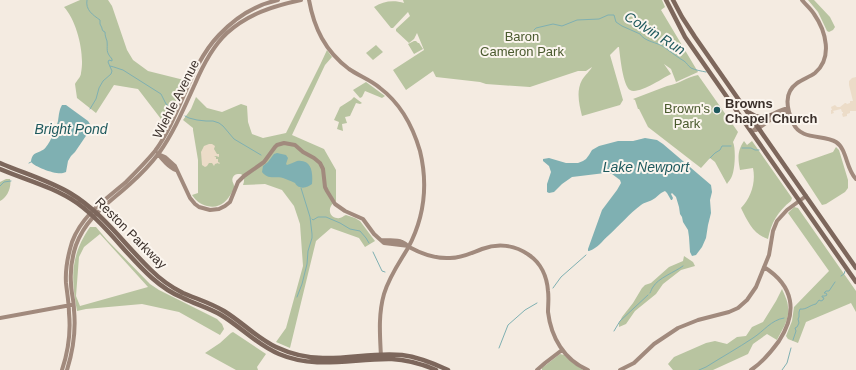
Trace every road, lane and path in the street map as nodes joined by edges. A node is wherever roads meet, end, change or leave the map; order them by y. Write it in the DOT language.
graph roads {
  1 [pos="278,0"];
  2 [pos="301,0"];
  3 [pos="309,0"];
  4 [pos="666,0"];
  5 [pos="673,0"];
  6 [pos="802,0"];
  7 [pos="186,97"];
  8 [pos="183,105"];
  9 [pos="789,110"];
  10 [pos="747,111"];
  11 [pos="772,116"];
  12 [pos="794,125"];
  13 [pos="758,127"];
  14 [pos="752,132"];
  15 [pos="155,150"];
  16 [pos="158,154"];
  17 [pos="0,163"];
  18 [pos="0,169"];
  19 [pos="856,179"];
  20 [pos="806,196"];
  21 [pos="799,200"];
  22 [pos="93,213"];
  23 [pos="409,246"];
  24 [pos="764,267"];
  25 [pos="856,268"];
  26 [pos="856,282"];
  27 [pos="74,304"];
  28 [pos="69,305"];
  29 [pos="0,318"];
  30 [pos="562,350"];
  31 [pos="381,357"];
  32 [pos="62,370"];
  33 [pos="67,370"];
  34 [pos="436,370"];
  35 [pos="448,370"];
  36 [pos="537,370"];
  37 [pos="588,370"];
  38 [pos="620,370"];
  39 [pos="752,370"];
  1 -- 7 [label="street, Wiehle Avenue"];
  2 -- 7 [label="street, Wiehle Avenue"];
  3 -- 23 [label="street"];
  4 -- 14 [label="main road"];
  5 -- 10 [label="main road"];
  6 -- 9 [label="street"];
  7 -- 8 [label="street, Wiehle Avenue"];
  8 -- 15 [label="street, Wiehle Avenue"];
  8 -- 16 [label="street, Wiehle Avenue"];
  9 -- 11 [label="street"];
  9 -- 12 [label="street"];
  10 -- 11 [label="main road"];
  10 -- 13 [label="main road"];
  11 -- 12 [label="street"];
  11 -- 13 [label="street"];
  12 -- 19 [label="street"];
  13 -- 14 [label="street"];
  13 -- 20 [label="main road"];
  14 -- 21 [label="main road"];
  15 -- 16 [label="street"];
  15 -- 22 [label="street, Wiehle Avenue"];
  16 -- 22 [label="street, Wiehle Avenue"];
  16 -- 23 [label="street"];
  17 -- 22 [label="main road, Reston Parkway"];
  18 -- 22 [label="main road, Reston Parkway"];
  20 -- 21 [label="street"];
  20 -- 25 [label="main road"];
  21 -- 24 [label="street"];
  21 -- 26 [label="main road"];
  22 -- 27 [label="street, Wiehle Avenue"];
  22 -- 28 [label="street, Wiehle Avenue"];
  22 -- 31 [label="main road, Reston Parkway"];
  23 -- 30 [label="street"];
  23 -- 31 [label="street"];
  24 -- 38 [label="street"];
  24 -- 39 [label="street"];
  27 -- 28 [label="street"];
  27 -- 33 [label="street, Wiehle Avenue"];
  28 -- 29 [label="street"];
  28 -- 32 [label="street, Wiehle Avenue"];
  30 -- 36 [label="street"];
  30 -- 37 [label="street"];
  31 -- 34 [label="main road, Reston Parkway"];
  31 -- 35 [label="main road, Reston Parkway"];
}
